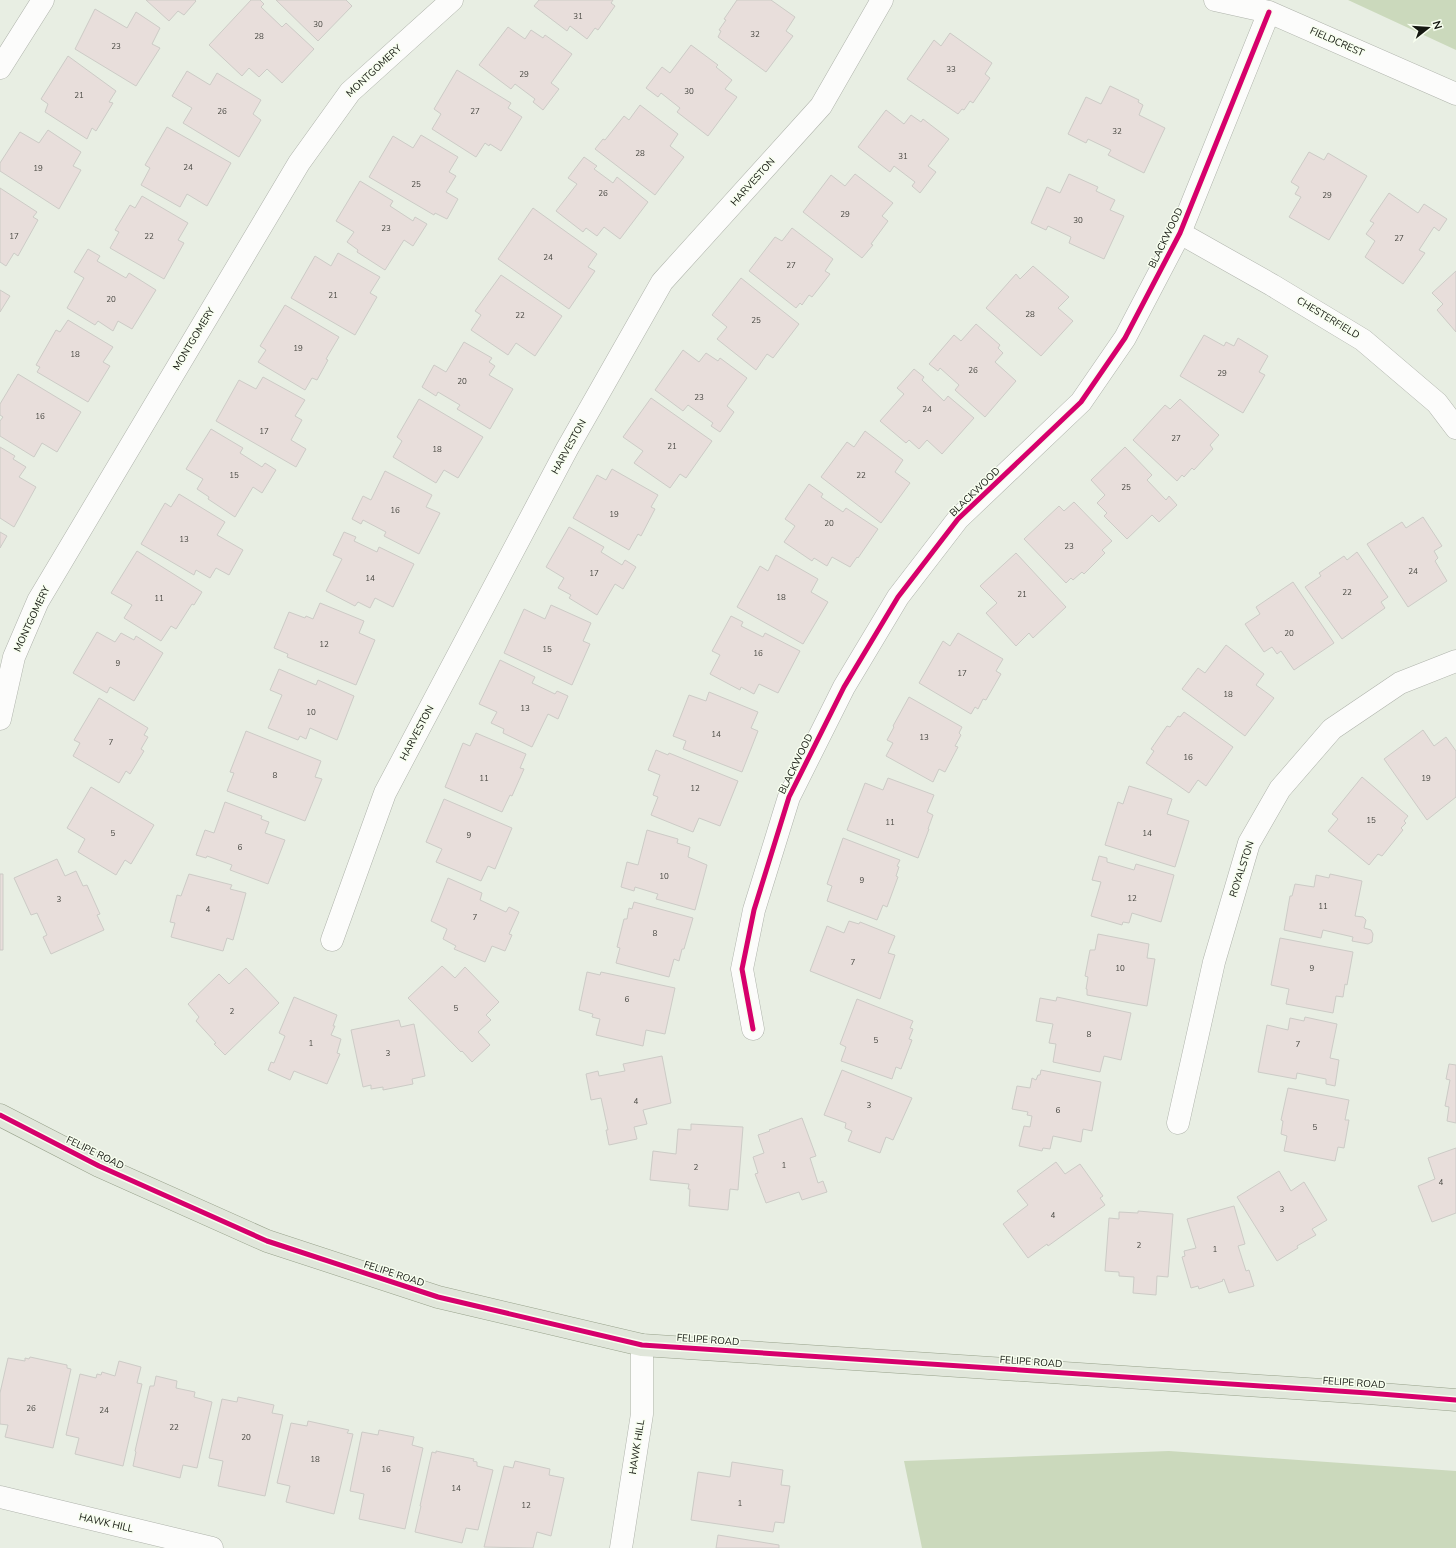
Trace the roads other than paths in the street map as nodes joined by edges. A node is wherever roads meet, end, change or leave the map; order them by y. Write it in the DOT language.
graph roads {
  1 [pos="43,0"];
  2 [pos="882,0"];
  3 [pos="1215,0"];
  4 [pos="443,3"];
  5 [pos="1269,12"];
  6 [pos="0,68"];
  7 [pos="1456,94"];
  8 [pos="1180,233"];
  9 [pos="1456,428"];
  10 [pos="1456,661"];
  11 [pos="0,719"];
  12 [pos="332,940"];
  13 [pos="753,1029"];
  14 [pos="0,1115"];
  15 [pos="1178,1123"];
  16 [pos="642,1345"];
  17 [pos="1456,1400"];
  18 [pos="0,1497"];
  19 [pos="212,1548"];
  20 [pos="621,1548"];
  1 -- 6 [label="street"];
  2 -- 12 [label="street, HARVESTON"];
  3 -- 5 [label="street, FIELDCREST"];
  4 -- 11 [label="street, MONTGOMERY"];
  5 -- 7 [label="street, FIELDCREST"];
  5 -- 8 [label="street, BLACKWOOD"];
  8 -- 9 [label="street, CHESTERFIELD"];
  8 -- 13 [label="street, BLACKWOOD"];
  10 -- 15 [label="street, ROYALSTON"];
  14 -- 16 [label="main road, FELIPE ROAD"];
  16 -- 17 [label="main road, FELIPE ROAD"];
  16 -- 20 [label="street, HAWK HILL"];
  18 -- 19 [label="street, HAWK HILL"];
}
